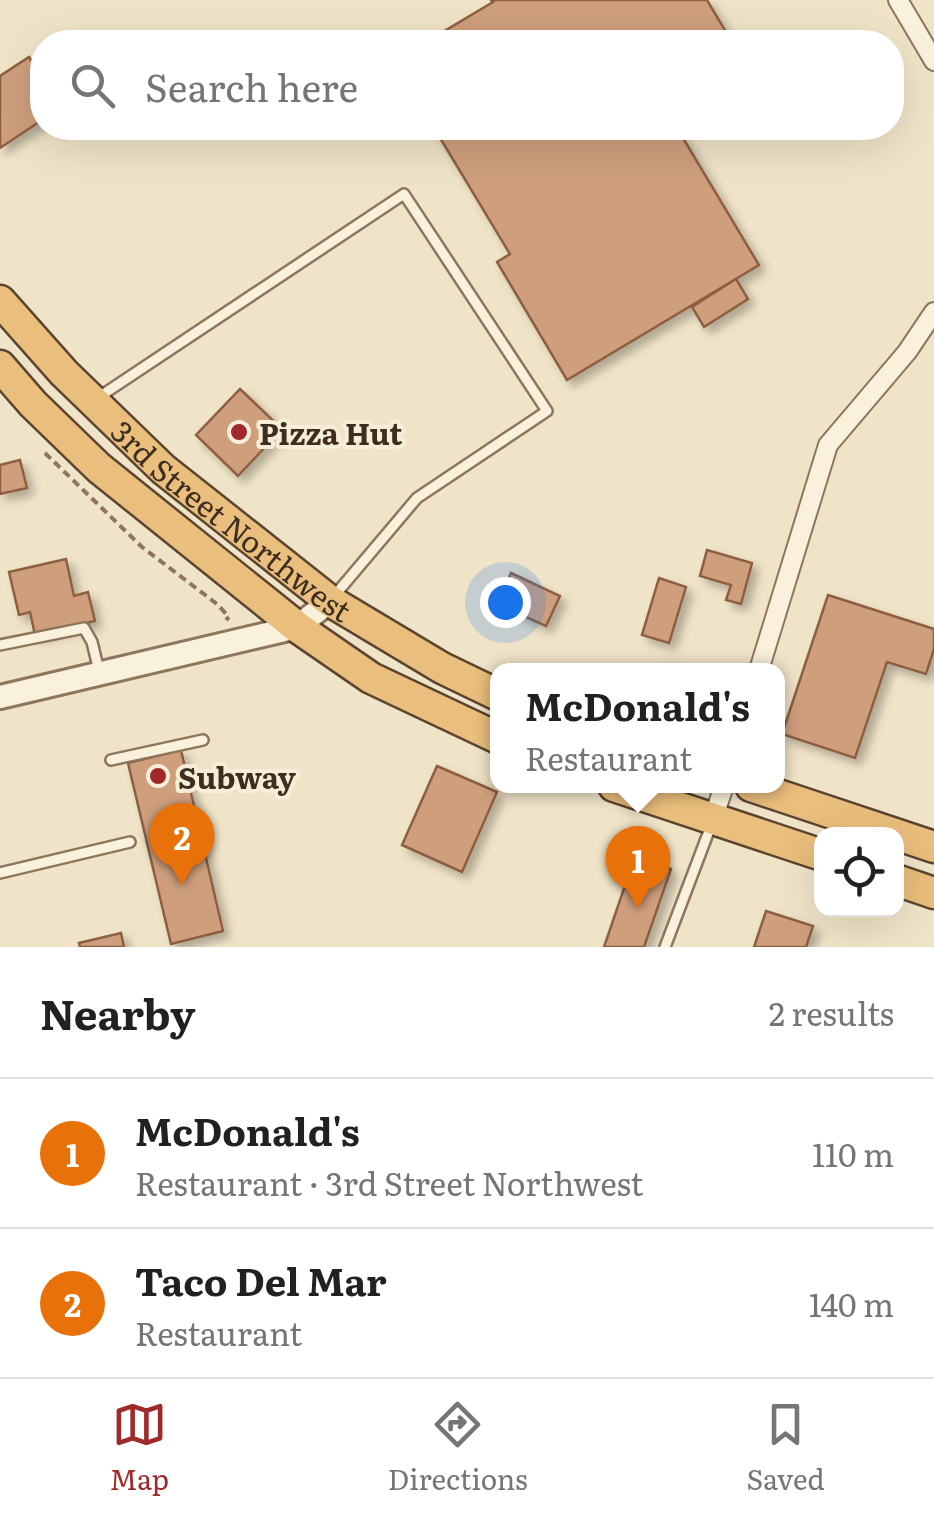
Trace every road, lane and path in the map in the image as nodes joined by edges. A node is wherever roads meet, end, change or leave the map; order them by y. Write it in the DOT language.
graph roads {
  1 [pos="898,0"];
  2 [pos="934,61"];
  3 [pos="0,301"];
  4 [pos="934,312"];
  5 [pos="0,366"];
  6 [pos="93,401"];
  7 [pos="38,447"];
  8 [pos="330,601"];
  9 [pos="229,617"];
  10 [pos="297,627"];
  11 [pos="0,645"];
  12 [pos="761,663"];
  13 [pos="100,674"];
  14 [pos="490,691"];
  15 [pos="0,696"];
  16 [pos="490,734"];
  17 [pos="203,740"];
  18 [pos="111,760"];
  19 [pos="635,793"];
  20 [pos="722,793"];
  21 [pos="773,793"];
  22 [pos="713,819"];
  23 [pos="130,842"];
  24 [pos="934,847"];
  25 [pos="814,852"];
  26 [pos="0,873"];
  27 [pos="904,883"];
  28 [pos="934,893"];
  29 [pos="665,947"];
  1 -- 2 [label="street"];
  3 -- 6 [label="highway, 3rd Street Northwest"];
  4 -- 12 [label="street"];
  5 -- 10 [label="highway, 3rd Street Northwest"];
  6 -- 8 [label="highway, 3rd Street Northwest"];
  6 -- 8 [label="lane"];
  7 -- 9 [label="path"];
  8 -- 10 [label="street"];
  8 -- 14 [label="highway, 3rd Street Northwest"];
  10 -- 13 [label="street"];
  10 -- 16 [label="highway, 3rd Street Northwest"];
  11 -- 13 [label="lane"];
  13 -- 15 [label="street"];
  17 -- 18 [label="lane"];
  19 -- 22 [label="highway"];
  20 -- 22 [label="street"];
  21 -- 24 [label="highway"];
  22 -- 25 [label="highway"];
  22 -- 29 [label="lane"];
  23 -- 26 [label="lane"];
  27 -- 28 [label="highway"];
}
